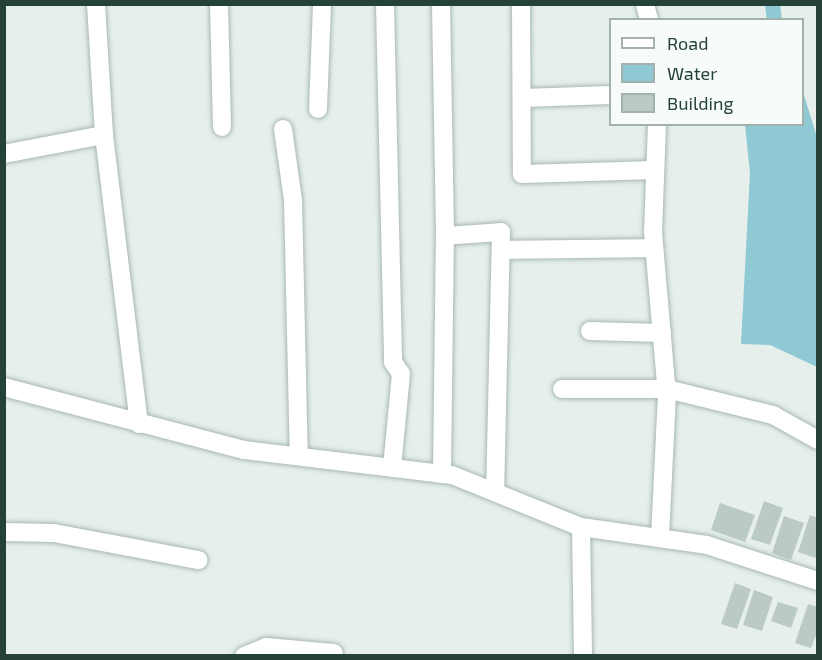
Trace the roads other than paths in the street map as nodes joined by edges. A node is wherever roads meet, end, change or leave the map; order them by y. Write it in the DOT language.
graph roads {
  1 [pos="96,4"];
  2 [pos="219,4"];
  3 [pos="322,4"];
  4 [pos="380,4"];
  5 [pos="390,4"];
  6 [pos="441,4"];
  7 [pos="521,4"];
  8 [pos="385,5"];
  9 [pos="609,95"];
  10 [pos="522,98"];
  11 [pos="318,109"];
  12 [pos="657,126"];
  13 [pos="222,127"];
  14 [pos="283,129"];
  15 [pos="104,135"];
  16 [pos="4,154"];
  17 [pos="655,170"];
  18 [pos="444,236"];
  19 [pos="654,248"];
  20 [pos="501,250"];
  21 [pos="590,331"];
  22 [pos="662,333"];
  23 [pos="4,387"];
  24 [pos="562,389"];
  25 [pos="667,389"];
  26 [pos="139,424"];
  27 [pos="818,440"];
  28 [pos="299,456"];
  29 [pos="392,468"];
  30 [pos="441,474"];
  31 [pos="495,492"];
  32 [pos="581,527"];
  33 [pos="4,532"];
  34 [pos="660,538"];
  35 [pos="198,560"];
  36 [pos="818,582"];
  37 [pos="334,653"];
  38 [pos="244,656"];
  39 [pos="583,656"];
  1 -- 15 [label="street"];
  2 -- 13 [label="street"];
  3 -- 11 [label="street"];
  4 -- 8 [label="street"];
  5 -- 8 [label="street"];
  6 -- 18 [label="street"];
  7 -- 10 [label="street"];
  8 -- 29 [label="street"];
  9 -- 10 [label="street"];
  10 -- 17 [label="street"];
  12 -- 17 [label="street"];
  14 -- 28 [label="street"];
  15 -- 16 [label="street"];
  15 -- 26 [label="street"];
  17 -- 19 [label="street"];
  18 -- 20 [label="street"];
  18 -- 30 [label="street"];
  19 -- 20 [label="street"];
  19 -- 22 [label="street"];
  20 -- 31 [label="street"];
  21 -- 22 [label="street"];
  22 -- 25 [label="street"];
  23 -- 26 [label="street"];
  24 -- 25 [label="street"];
  25 -- 27 [label="street"];
  25 -- 34 [label="street"];
  26 -- 28 [label="street"];
  28 -- 29 [label="street"];
  29 -- 30 [label="street"];
  30 -- 31 [label="street"];
  31 -- 32 [label="street"];
  32 -- 34 [label="street"];
  32 -- 39 [label="street"];
  33 -- 35 [label="street"];
  34 -- 36 [label="street"];
  37 -- 38 [label="street"];
}
